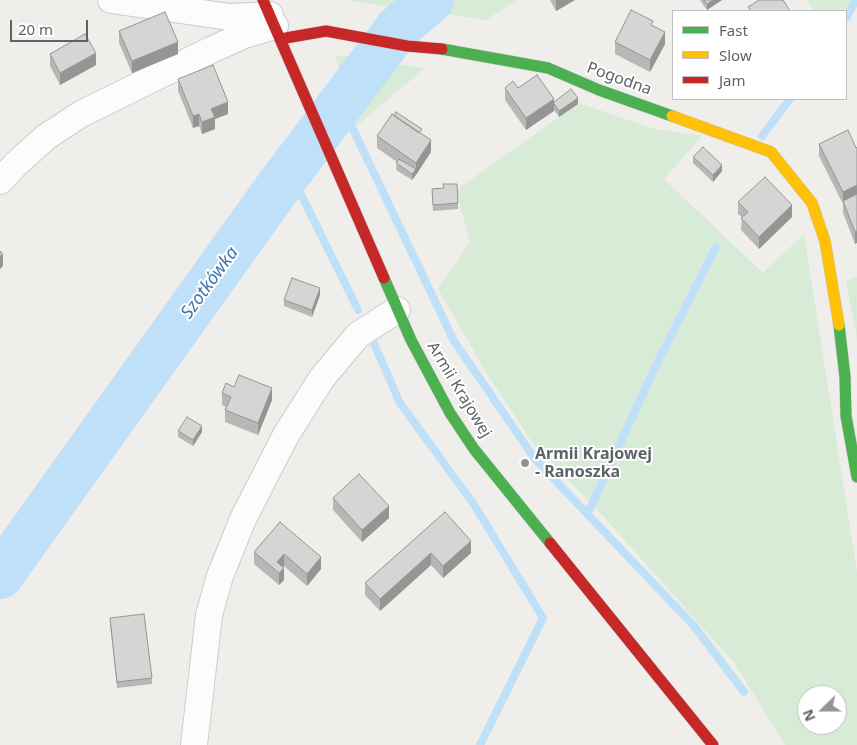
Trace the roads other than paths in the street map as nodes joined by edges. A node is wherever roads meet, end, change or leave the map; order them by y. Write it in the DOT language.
graph roads {
  1 [pos="112,0"];
  2 [pos="272,20"];
  3 [pos="0,181"];
  4 [pos="397,310"];
  5 [pos="857,477"];
  6 [pos="194,745"];
  7 [pos="713,745"];
  1 -- 2 [label="street"];
  2 -- 3 [label="street"];
  2 -- 4 [label="street, Armii Krajowej"];
  2 -- 5 [label="street, Pogodna"];
  4 -- 6 [label="street"];
  4 -- 7 [label="street, Armii Krajowej"];
}
